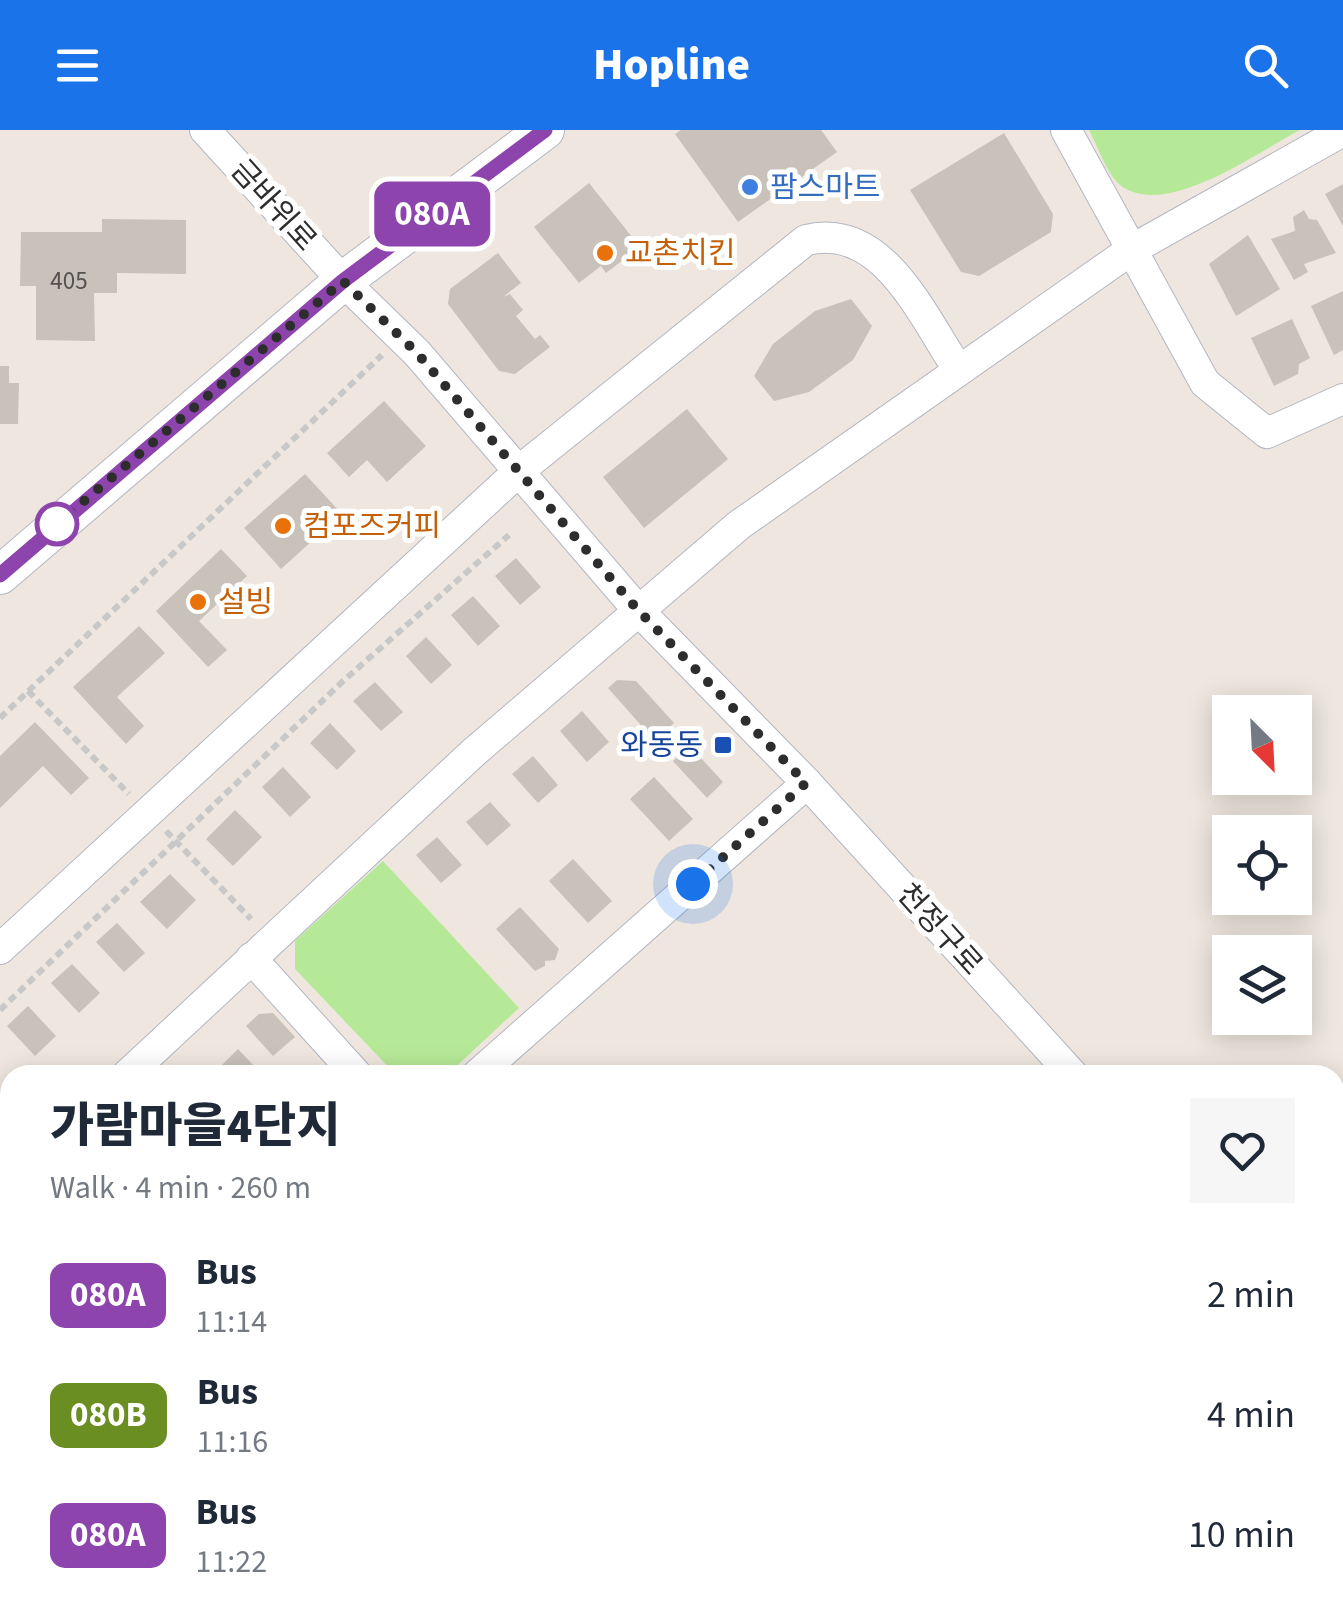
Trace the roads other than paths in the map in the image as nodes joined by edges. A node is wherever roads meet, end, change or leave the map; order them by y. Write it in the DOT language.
graph roads {
  1 [pos="205,130"];
  2 [pos="545,130"];
  3 [pos="1066,130"];
  4 [pos="1343,131"];
  5 [pos="1132,250"];
  6 [pos="343,281"];
  7 [pos="958,368"];
  8 [pos="1343,399"];
  9 [pos="520,470"];
  10 [pos="0,575"];
  11 [pos="637,609"];
  12 [pos="806,783"];
  13 [pos="0,949"];
  14 [pos="261,949"];
  15 [pos="137,1065"];
  16 [pos="348,1065"];
  17 [pos="488,1065"];
  18 [pos="1065,1065"];
  1 -- 6 [label="street, 금바위로"];
  2 -- 6 [label="street"];
  3 -- 5 [label="street"];
  4 -- 5 [label="street"];
  5 -- 7 [label="street"];
  5 -- 8 [label="street"];
  6 -- 9 [label="street, 금바위로"];
  6 -- 10 [label="street"];
  7 -- 9 [label="street"];
  7 -- 11 [label="street"];
  9 -- 11 [label="street, 천정구로"];
  9 -- 13 [label="street"];
  11 -- 12 [label="street, 천정구로"];
  11 -- 14 [label="street"];
  12 -- 17 [label="street"];
  12 -- 18 [label="street, 천정구로"];
  14 -- 15 [label="street"];
  14 -- 16 [label="street"];
}
